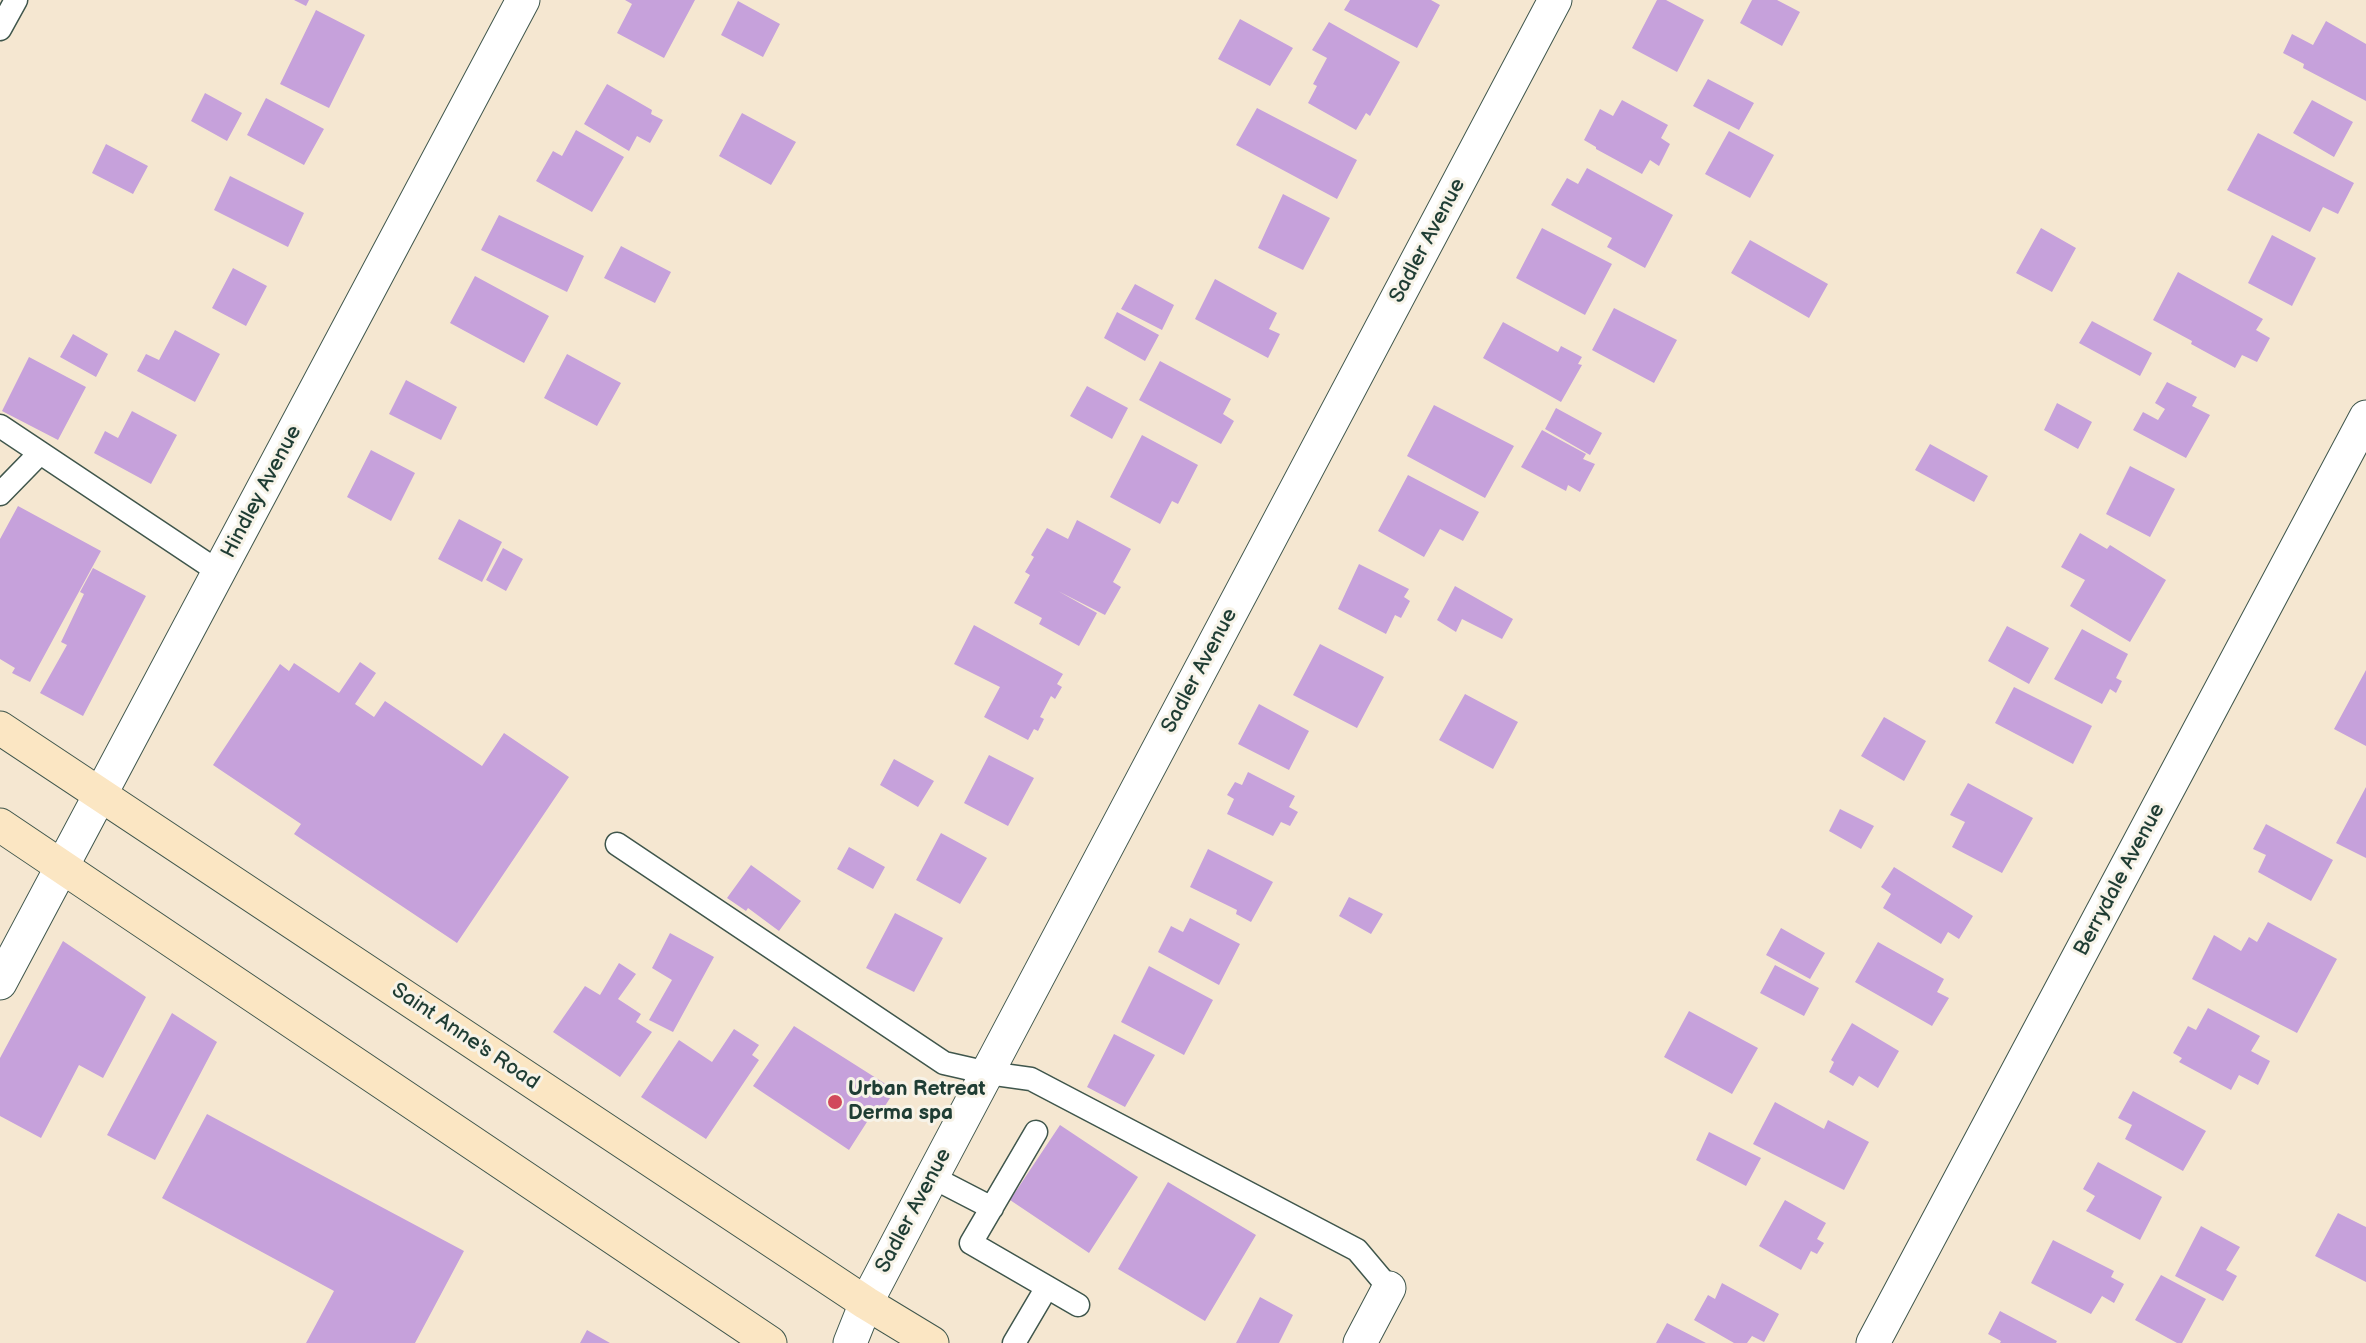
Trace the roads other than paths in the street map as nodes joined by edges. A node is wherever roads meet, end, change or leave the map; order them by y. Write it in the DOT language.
graph roads {
  1 [pos="16,0"];
  2 [pos="523,0"];
  3 [pos="1556,0"];
  4 [pos="0,29"];
  5 [pos="2366,417"];
  6 [pos="0,426"];
  7 [pos="40,453"];
  8 [pos="0,494"];
  9 [pos="219,572"];
  10 [pos="0,728"];
  11 [pos="101,796"];
  12 [pos="0,825"];
  13 [pos="617,844"];
  14 [pos="63,867"];
  15 [pos="0,983"];
  16 [pos="987,1073"];
  17 [pos="1035,1132"];
  18 [pos="932,1177"];
  19 [pos="992,1208"];
  20 [pos="1047,1287"];
  21 [pos="1389,1288"];
  22 [pos="866,1303"];
  23 [pos="1078,1305"];
  24 [pos="770,1343"];
  25 [pos="850,1343"];
  26 [pos="932,1343"];
  27 [pos="1014,1343"];
  28 [pos="1360,1343"];
  29 [pos="1874,1343"];
  1 -- 4 [label="lane"];
  2 -- 9 [label="street, Hindley Avenue"];
  3 -- 16 [label="street, Sadler Avenue"];
  5 -- 29 [label="street, Berrydale Avenue"];
  6 -- 7 [label="lane"];
  7 -- 8 [label="lane"];
  7 -- 9 [label="lane"];
  9 -- 11 [label="street, Hindley Avenue"];
  10 -- 11 [label="main road, Saint Anne's Road"];
  11 -- 14 [label="street, Hindley Avenue"];
  11 -- 22 [label="main road, Saint Anne's Road"];
  12 -- 14 [label="main road"];
  13 -- 16 [label="lane"];
  14 -- 15 [label="street, Hindley Avenue"];
  14 -- 24 [label="main road"];
  16 -- 18 [label="street, Sadler Avenue"];
  16 -- 21 [label="lane"];
  17 -- 19 [label="lane"];
  18 -- 19 [label="lane"];
  18 -- 22 [label="street, Sadler Avenue"];
  19 -- 20 [label="lane"];
  20 -- 23 [label="lane"];
  20 -- 27 [label="lane"];
  21 -- 28 [label="street"];
  22 -- 25 [label="street, Sadler Avenue"];
  22 -- 26 [label="main road, Saint Anne's Road"];
}
